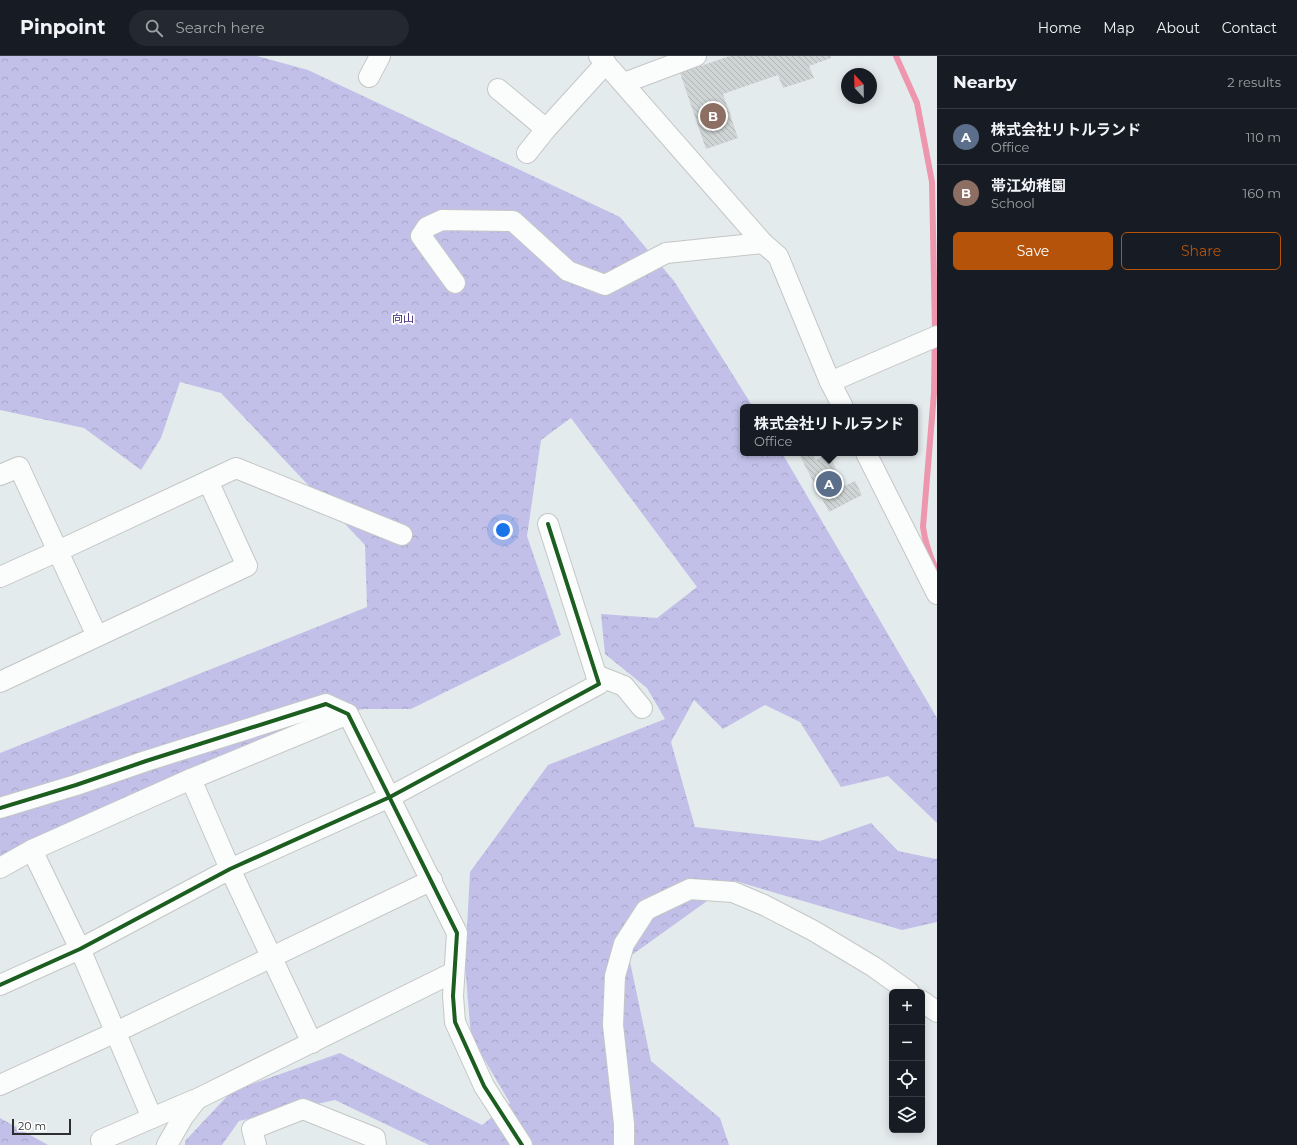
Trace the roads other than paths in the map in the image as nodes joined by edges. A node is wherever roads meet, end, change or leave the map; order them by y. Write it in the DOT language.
graph roads {
  1 [pos="380,56"];
  2 [pos="696,56"];
  3 [pos="603,60"];
  4 [pos="369,77"];
  5 [pos="624,83"];
  6 [pos="498,89"];
  7 [pos="546,129"];
  8 [pos="527,153"];
  9 [pos="763,243"];
  10 [pos="455,283"];
  11 [pos="934,337"];
  12 [pos="830,382"];
  13 [pos="841,404"];
  14 [pos="868,456"];
  15 [pos="0,475"];
  16 [pos="208,481"];
  17 [pos="548,524"];
  18 [pos="402,535"];
  19 [pos="58,551"];
  20 [pos="0,577"];
  21 [pos="937,594"];
  22 [pos="97,636"];
  23 [pos="596,675"];
  24 [pos="0,682"];
  25 [pos="642,708"];
  26 [pos="348,714"];
  27 [pos="191,779"];
  28 [pos="390,797"];
  29 [pos="0,808"];
  30 [pos="32,850"];
  31 [pos="0,868"];
  32 [pos="230,869"];
  33 [pos="432,880"];
  34 [pos="80,949"];
  35 [pos="271,957"];
  36 [pos="454,972"];
  37 [pos="0,985"];
  38 [pos="905,989"];
  39 [pos="925,1003"];
  40 [pos="937,1012"];
  41 [pos="116,1032"];
  42 [pos="312,1043"];
  43 [pos="0,1085"];
  44 [pos="197,1099"];
  45 [pos="152,1118"];
  46 [pos="101,1140"];
  47 [pos="168,1145"];
  48 [pos="256,1145"];
  49 [pos="376,1145"];
  50 [pos="522,1145"];
  51 [pos="624,1145"];
  1 -- 4 [label="street"];
  2 -- 5 [label="street"];
  3 -- 5 [label="street"];
  3 -- 7 [label="street"];
  5 -- 9 [label="street"];
  6 -- 7 [label="street"];
  7 -- 8 [label="street"];
  9 -- 10 [label="street"];
  9 -- 12 [label="street"];
  11 -- 12 [label="street"];
  12 -- 13 [label="street"];
  14 -- 21 [label="street"];
  15 -- 19 [label="street"];
  16 -- 18 [label="street"];
  16 -- 19 [label="street"];
  16 -- 22 [label="street"];
  17 -- 23 [label="street"];
  19 -- 20 [label="street"];
  19 -- 22 [label="street"];
  22 -- 24 [label="street"];
  23 -- 25 [label="street"];
  23 -- 28 [label="street"];
  26 -- 27 [label="street"];
  26 -- 28 [label="street"];
  26 -- 29 [label="street"];
  27 -- 30 [label="street"];
  27 -- 32 [label="street"];
  28 -- 32 [label="street"];
  28 -- 33 [label="street"];
  30 -- 31 [label="street"];
  30 -- 34 [label="street"];
  32 -- 34 [label="street"];
  32 -- 35 [label="street"];
  33 -- 35 [label="street"];
  33 -- 36 [label="street"];
  34 -- 37 [label="street"];
  34 -- 41 [label="street"];
  35 -- 41 [label="street"];
  35 -- 42 [label="street"];
  36 -- 42 [label="street"];
  36 -- 50 [label="street"];
  38 -- 51 [label="street"];
  39 -- 40 [label="street"];
  41 -- 43 [label="street"];
  41 -- 45 [label="street"];
  42 -- 44 [label="street"];
  44 -- 45 [label="street"];
  44 -- 47 [label="street"];
  45 -- 46 [label="street"];
  48 -- 49 [label="street"];
}
